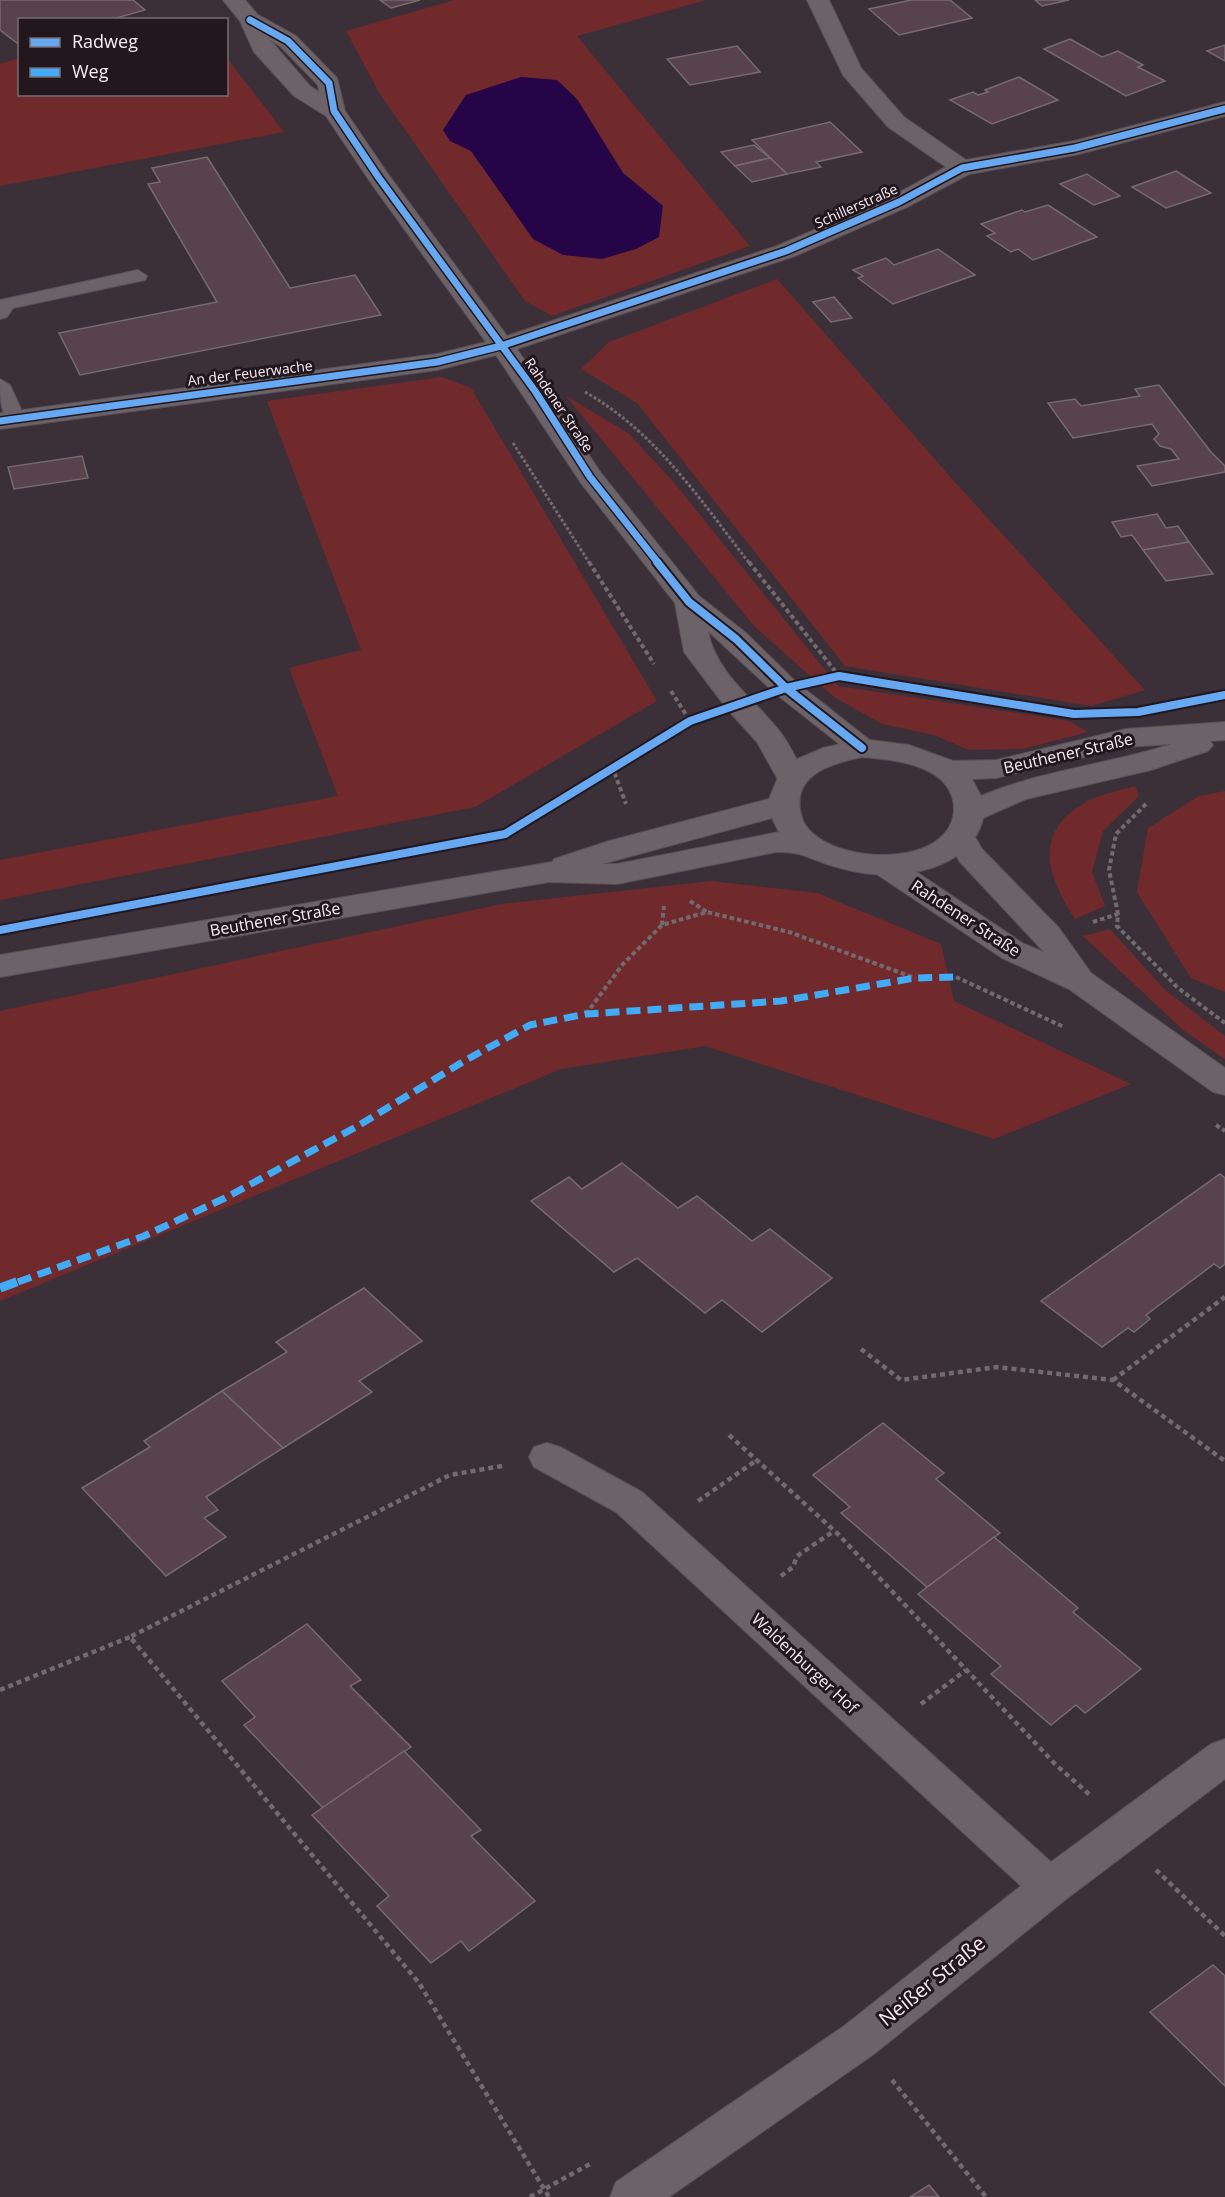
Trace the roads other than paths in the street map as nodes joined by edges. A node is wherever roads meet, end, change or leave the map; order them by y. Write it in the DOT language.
graph roads {
  1 [pos="234,0"];
  2 [pos="818,0"];
  3 [pos="1225,109"];
  4 [pos="962,168"];
  5 [pos="138,276"];
  6 [pos="0,313"];
  7 [pos="501,346"];
  8 [pos="0,385"];
  9 [pos="8,419"];
  10 [pos="689,602"];
  11 [pos="1225,731"];
  12 [pos="1225,736"];
  13 [pos="862,748"];
  14 [pos="946,770"];
  15 [pos="787,792"];
  16 [pos="965,824"];
  17 [pos="803,841"];
  18 [pos="886,866"];
  19 [pos="549,872"];
  20 [pos="0,966"];
  21 [pos="1080,981"];
  22 [pos="1225,1084"];
  23 [pos="547,1457"];
  24 [pos="1225,1756"];
  25 [pos="1050,1887"];
  26 [pos="632,2197"];
  1 -- 7 [label="street, Rahdener Straße"];
  2 -- 4 [label="street"];
  3 -- 4 [label="street, Schillerstraße"];
  4 -- 7 [label="street, Schillerstraße"];
  5 -- 6 [label="lane"];
  7 -- 9 [label="street, An der Feuerwache"];
  7 -- 10 [label="street, Rahdener Straße"];
  8 -- 9 [label="lane"];
  10 -- 13 [label="street, Rahdener Straße"];
  10 -- 15 [label="street, Rahdener Straße"];
  11 -- 14 [label="street, Beuthener Straße"];
  12 -- 16 [label="street, Beuthener Straße"];
  13 -- 14 [label="street"];
  13 -- 15 [label="street"];
  14 -- 16 [label="street"];
  15 -- 17 [label="street"];
  15 -- 19 [label="street, Beuthener Straße"];
  16 -- 18 [label="street"];
  16 -- 21 [label="street, Rahdener Straße"];
  17 -- 18 [label="street"];
  17 -- 19 [label="street, Beuthener Straße"];
  18 -- 21 [label="street, Rahdener Straße"];
  19 -- 20 [label="street, Beuthener Straße"];
  21 -- 22 [label="street, Rahdener Straße"];
  23 -- 25 [label="street, Waldenburger Hof"];
  24 -- 25 [label="street, Neißer Straße"];
  25 -- 26 [label="street, Neißer Straße"];
}
